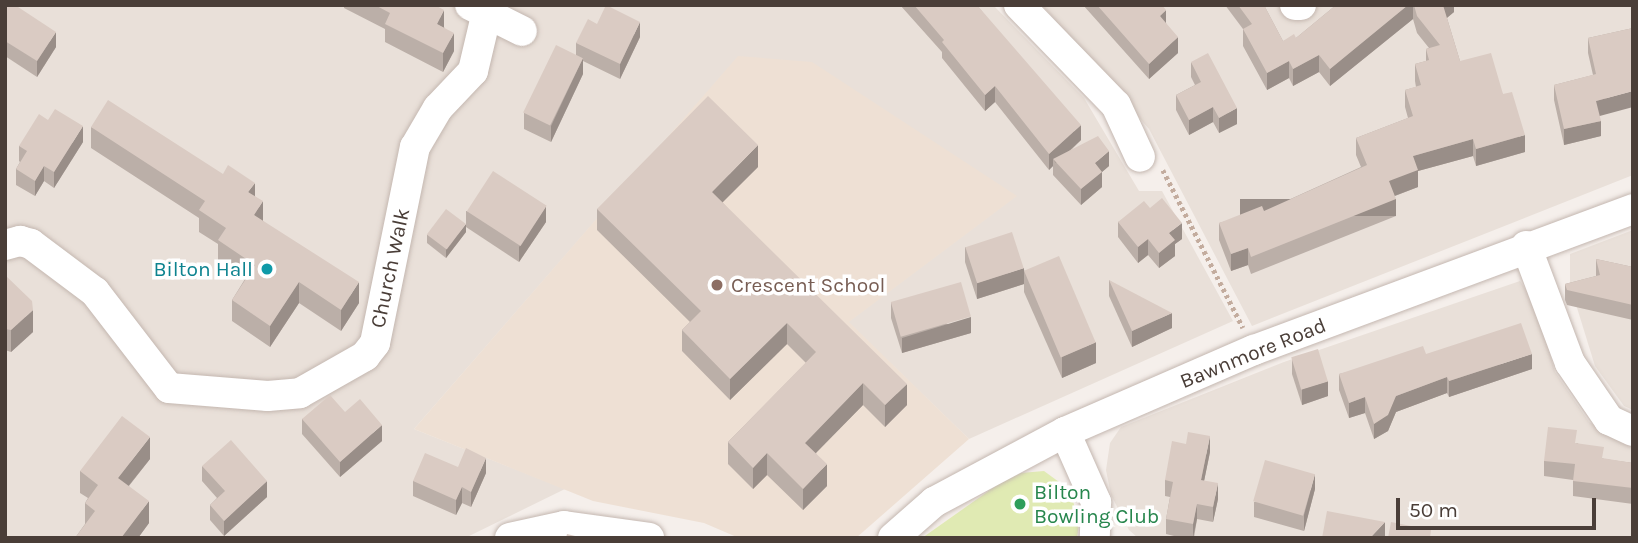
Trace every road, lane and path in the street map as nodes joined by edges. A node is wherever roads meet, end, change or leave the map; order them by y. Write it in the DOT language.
graph roads {
  1 [pos="1019,5"];
  2 [pos="1295,5"];
  3 [pos="1301,5"];
  4 [pos="478,10"];
  5 [pos="522,31"];
  6 [pos="1140,157"];
  7 [pos="1633,209"];
  8 [pos="5,244"];
  9 [pos="1526,246"];
  10 [pos="1254,350"];
  11 [pos="1633,431"];
  12 [pos="1065,432"];
  13 [pos="510,538"];
  14 [pos="649,538"];
  15 [pos="893,538"];
  16 [pos="1095,538"];
  1 -- 6 [label="street"];
  2 -- 3 [label="street"];
  4 -- 5 [label="street, Church Walk"];
  4 -- 8 [label="street, Church Walk"];
  6 -- 10 [label="path"];
  7 -- 9 [label="street, Bawnmore Road"];
  9 -- 10 [label="street, Bawnmore Road"];
  9 -- 11 [label="street"];
  10 -- 12 [label="street, Bawnmore Road"];
  12 -- 15 [label="street, Bawnmore Road"];
  12 -- 16 [label="street"];
  13 -- 14 [label="street"];
}
